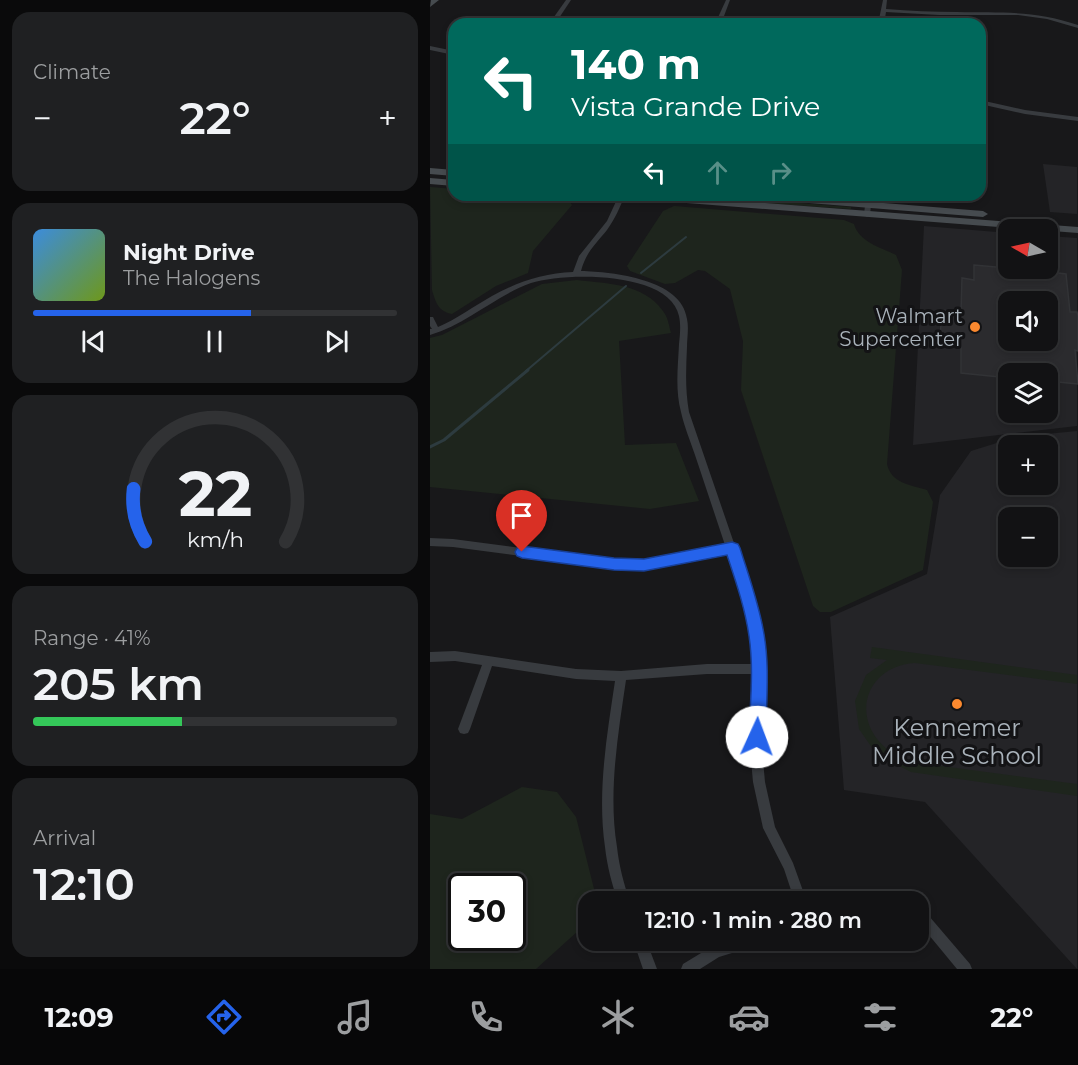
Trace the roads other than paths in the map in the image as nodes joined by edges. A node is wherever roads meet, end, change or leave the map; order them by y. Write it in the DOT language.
graph roads {
  1 [pos="434,0"];
  2 [pos="569,0"];
  3 [pos="728,0"];
  4 [pos="885,0"];
  5 [pos="430,5"];
  6 [pos="884,10"];
  7 [pos="556,18"];
  8 [pos="720,18"];
  9 [pos="882,18"];
  10 [pos="1078,27"];
  11 [pos="430,48"];
  12 [pos="448,52"];
  13 [pos="986,103"];
  14 [pos="1078,119"];
  15 [pos="430,171"];
  16 [pos="448,172"];
  17 [pos="430,181"];
  18 [pos="448,182"];
  19 [pos="619,201"];
  20 [pos="770,201"];
  21 [pos="820,201"];
  22 [pos="868,205"];
  23 [pos="1078,222"];
  24 [pos="1078,230"];
  25 [pos="577,272"];
  26 [pos="430,319"];
  27 [pos="433,331"];
  28 [pos="430,543"];
  29 [pos="732,548"];
  30 [pos="430,657"];
  31 [pos="488,662"];
  32 [pos="759,669"];
  33 [pos="621,676"];
  34 [pos="464,729"];
  35 [pos="621,891"];
  36 [pos="797,891"];
  37 [pos="929,926"];
  38 [pos="643,951"];
  39 [pos="719,951"];
  40 [pos="649,969"];
  41 [pos="688,969"];
  42 [pos="965,969"];
  1 -- 5 [label="main road"];
  2 -- 7 [label="street"];
  3 -- 8 [label="street"];
  4 -- 6 [label="street"];
  6 -- 9 [label="street"];
  6 -- 10 [label="street"];
  11 -- 12 [label="street"];
  13 -- 14 [label="street"];
  15 -- 16 [label="main road"];
  17 -- 18 [label="main road"];
  19 -- 25 [label="street"];
  20 -- 22 [label="main road"];
  21 -- 22 [label="main road"];
  22 -- 23 [label="main road"];
  22 -- 24 [label="main road"];
  25 -- 27 [label="street"];
  25 -- 29 [label="street"];
  26 -- 27 [label="street"];
  28 -- 29 [label="street"];
  29 -- 32 [label="street"];
  30 -- 31 [label="street"];
  31 -- 33 [label="street"];
  31 -- 34 [label="street"];
  32 -- 33 [label="street"];
  32 -- 36 [label="street"];
  33 -- 35 [label="street"];
  37 -- 42 [label="street"];
  38 -- 40 [label="street"];
  39 -- 41 [label="street"];
}
